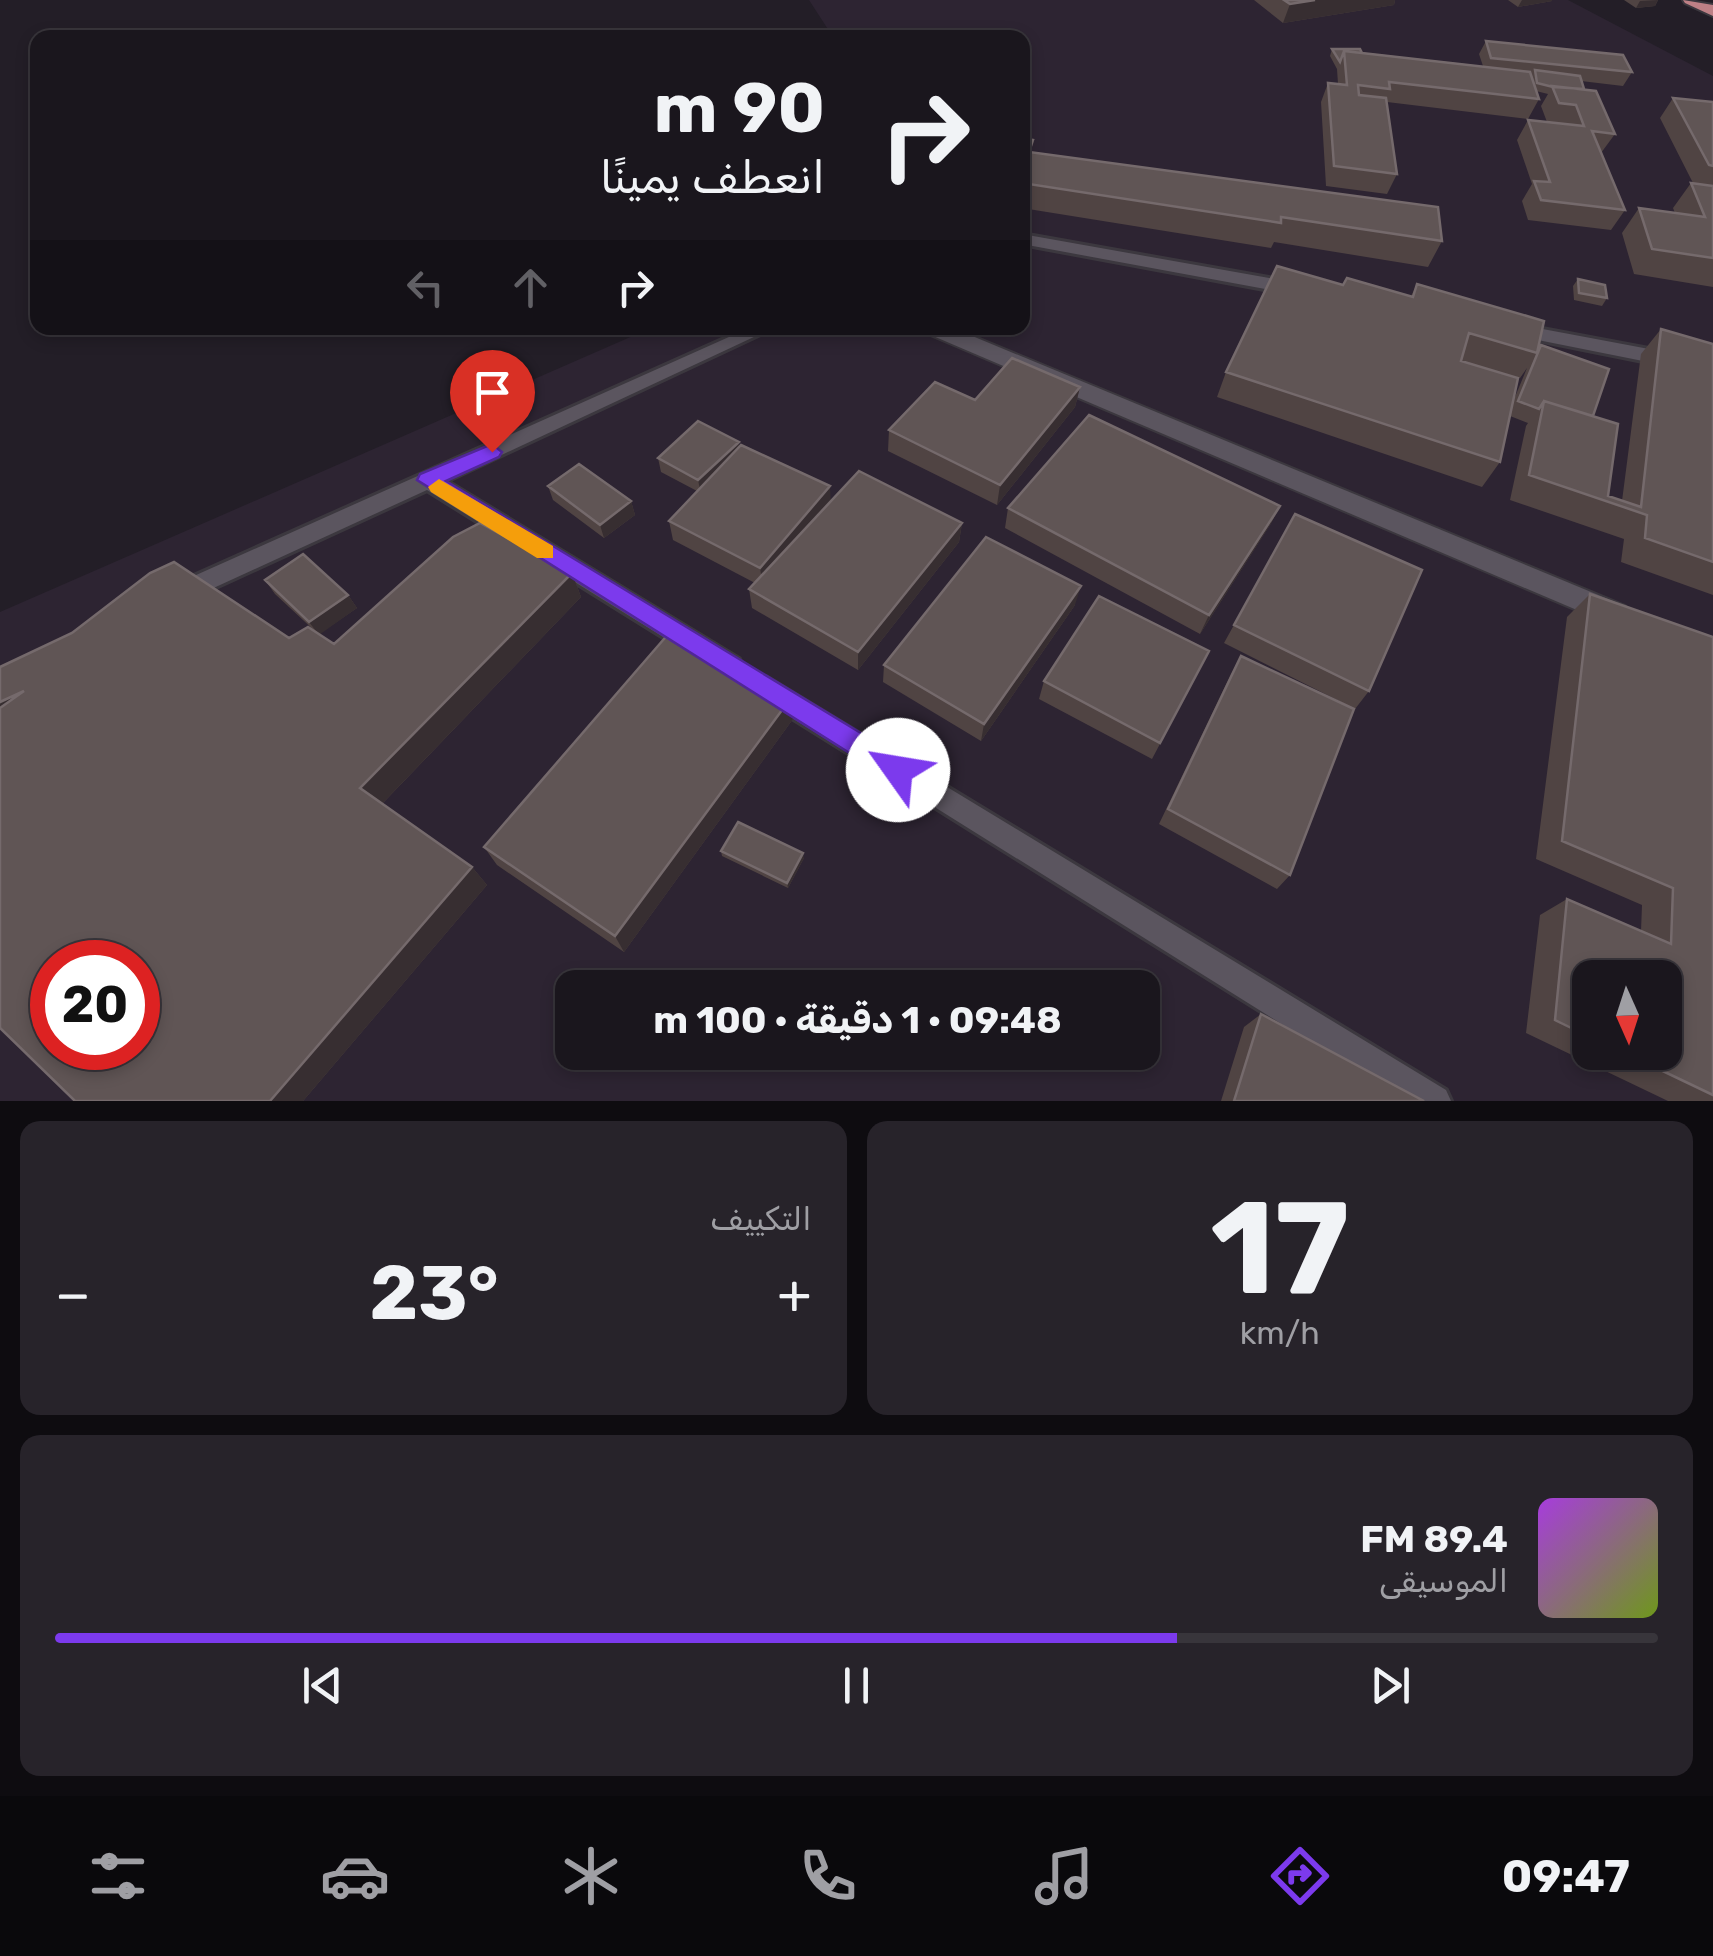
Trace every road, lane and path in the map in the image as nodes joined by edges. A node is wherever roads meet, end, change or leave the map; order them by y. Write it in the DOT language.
graph roads {
  1 [pos="1691,0"];
  2 [pos="1713,11"];
  3 [pos="1030,240"];
  4 [pos="1323,294"];
  5 [pos="1498,327"];
  6 [pos="749,335"];
  7 [pos="951,335"];
  8 [pos="1713,368"];
  9 [pos="428,480"];
  10 [pos="160,602"];
  11 [pos="1640,625"];
  12 [pos="1435,1101"];
  1 -- 2 [label="highway"];
  3 -- 4 [label="lane"];
  5 -- 8 [label="lane"];
  6 -- 9 [label="lane"];
  7 -- 11 [label="street"];
  9 -- 10 [label="lane"];
  9 -- 12 [label="lane"];
}
